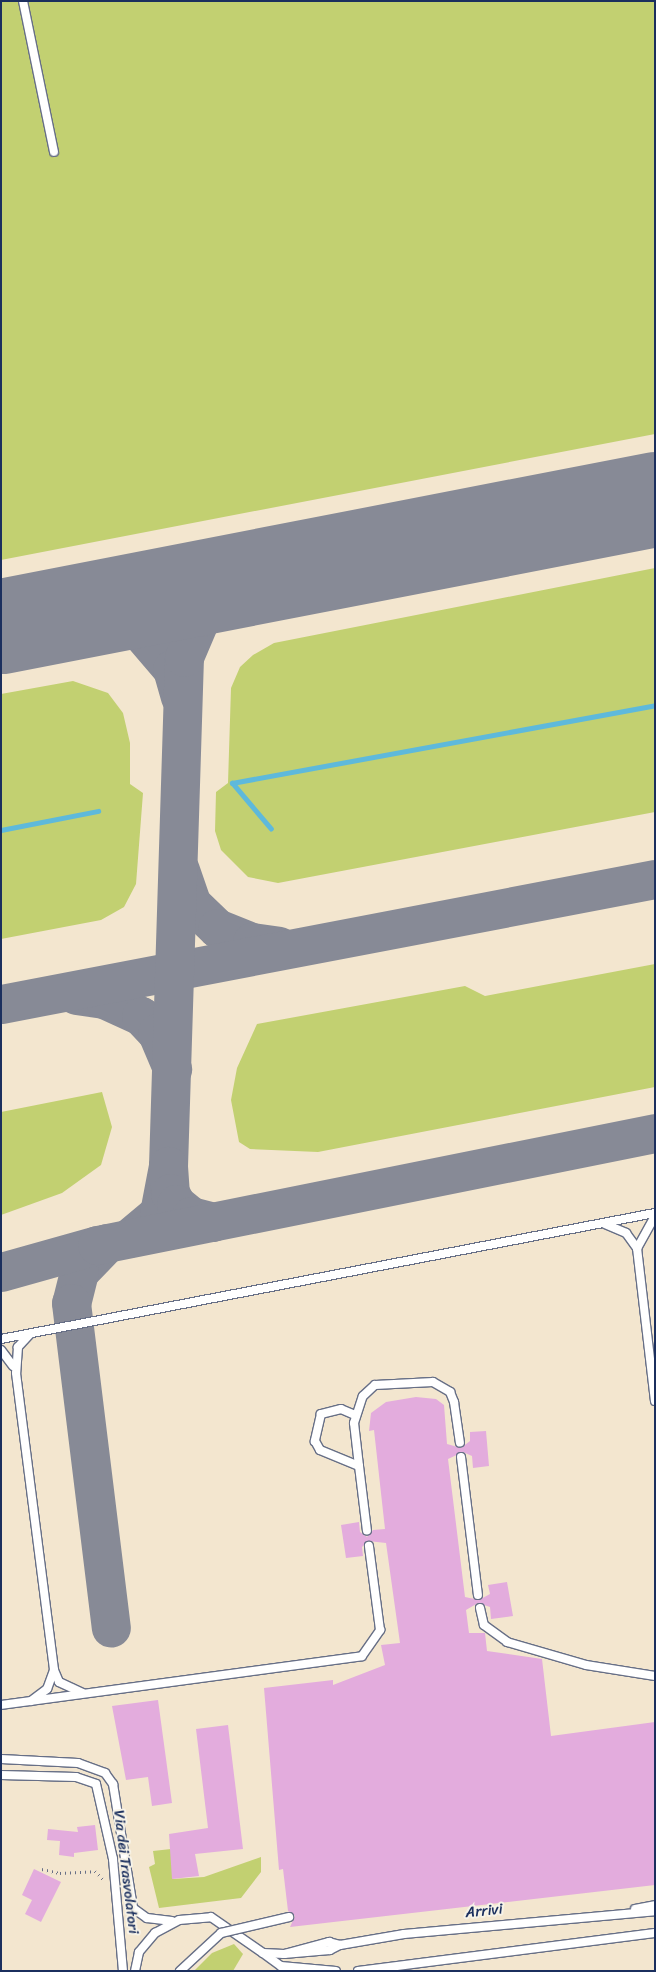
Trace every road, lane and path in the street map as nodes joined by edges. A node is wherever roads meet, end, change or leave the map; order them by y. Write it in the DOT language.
graph roads {
  1 [pos="23,1"];
  2 [pos="54,152"];
  3 [pos="655,1215"];
  4 [pos="604,1223"];
  5 [pos="637,1248"];
  6 [pos="31,1333"];
  7 [pos="1,1339"];
  8 [pos="1,1350"];
  9 [pos="16,1373"];
  10 [pos="655,1400"];
  11 [pos="355,1416"];
  12 [pos="460,1443"];
  13 [pos="461,1457"];
  14 [pos="359,1466"];
  15 [pos="367,1531"];
  16 [pos="369,1546"];
  17 [pos="478,1595"];
  18 [pos="480,1608"];
  19 [pos="54,1670"];
  20 [pos="654,1676"];
  21 [pos="86,1695"];
  22 [pos="30,1702"];
  23 [pos="1,1705"];
  24 [pos="1,1759"];
  25 [pos="1,1775"];
  26 [pos="42,1868"];
  27 [pos="111,1883"];
  28 [pos="655,1905"];
  29 [pos="631,1911"];
  30 [pos="655,1911"];
  31 [pos="289,1917"];
  32 [pos="179,1920"];
  33 [pos="655,1932"];
  34 [pos="263,1953"];
  35 [pos="124,1971"];
  36 [pos="135,1971"];
  37 [pos="180,1971"];
  38 [pos="336,1971"];
  39 [pos="358,1971"];
  1 -- 2 [label="lane"];
  3 -- 4 [label="lane"];
  3 -- 5 [label="lane"];
  4 -- 5 [label="lane"];
  4 -- 6 [label="lane"];
  5 -- 10 [label="lane"];
  6 -- 7 [label="lane"];
  6 -- 9 [label="lane"];
  8 -- 9 [label="lane"];
  9 -- 19 [label="lane"];
  11 -- 12 [label="lane"];
  11 -- 14 [label="lane"];
  11 -- 14 [label="lane"];
  13 -- 17 [label="lane"];
  14 -- 15 [label="lane"];
  16 -- 21 [label="lane"];
  18 -- 20 [label="lane"];
  19 -- 21 [label="lane"];
  19 -- 22 [label="lane"];
  21 -- 22 [label="lane"];
  22 -- 23 [label="lane"];
  24 -- 32 [label="lane"];
  25 -- 35 [label="lane, Via dei Trasvolatori"];
  26 -- 27 [label="path"];
  28 -- 29 [label="lane, Arrivi"];
  29 -- 30 [label="lane, Arrivi"];
  29 -- 34 [label="lane, Arrivi"];
  31 -- 37 [label="lane, bridge"];
  32 -- 34 [label="lane"];
  32 -- 36 [label="lane"];
  33 -- 39 [label="lane"];
  34 -- 38 [label="lane"];
}
